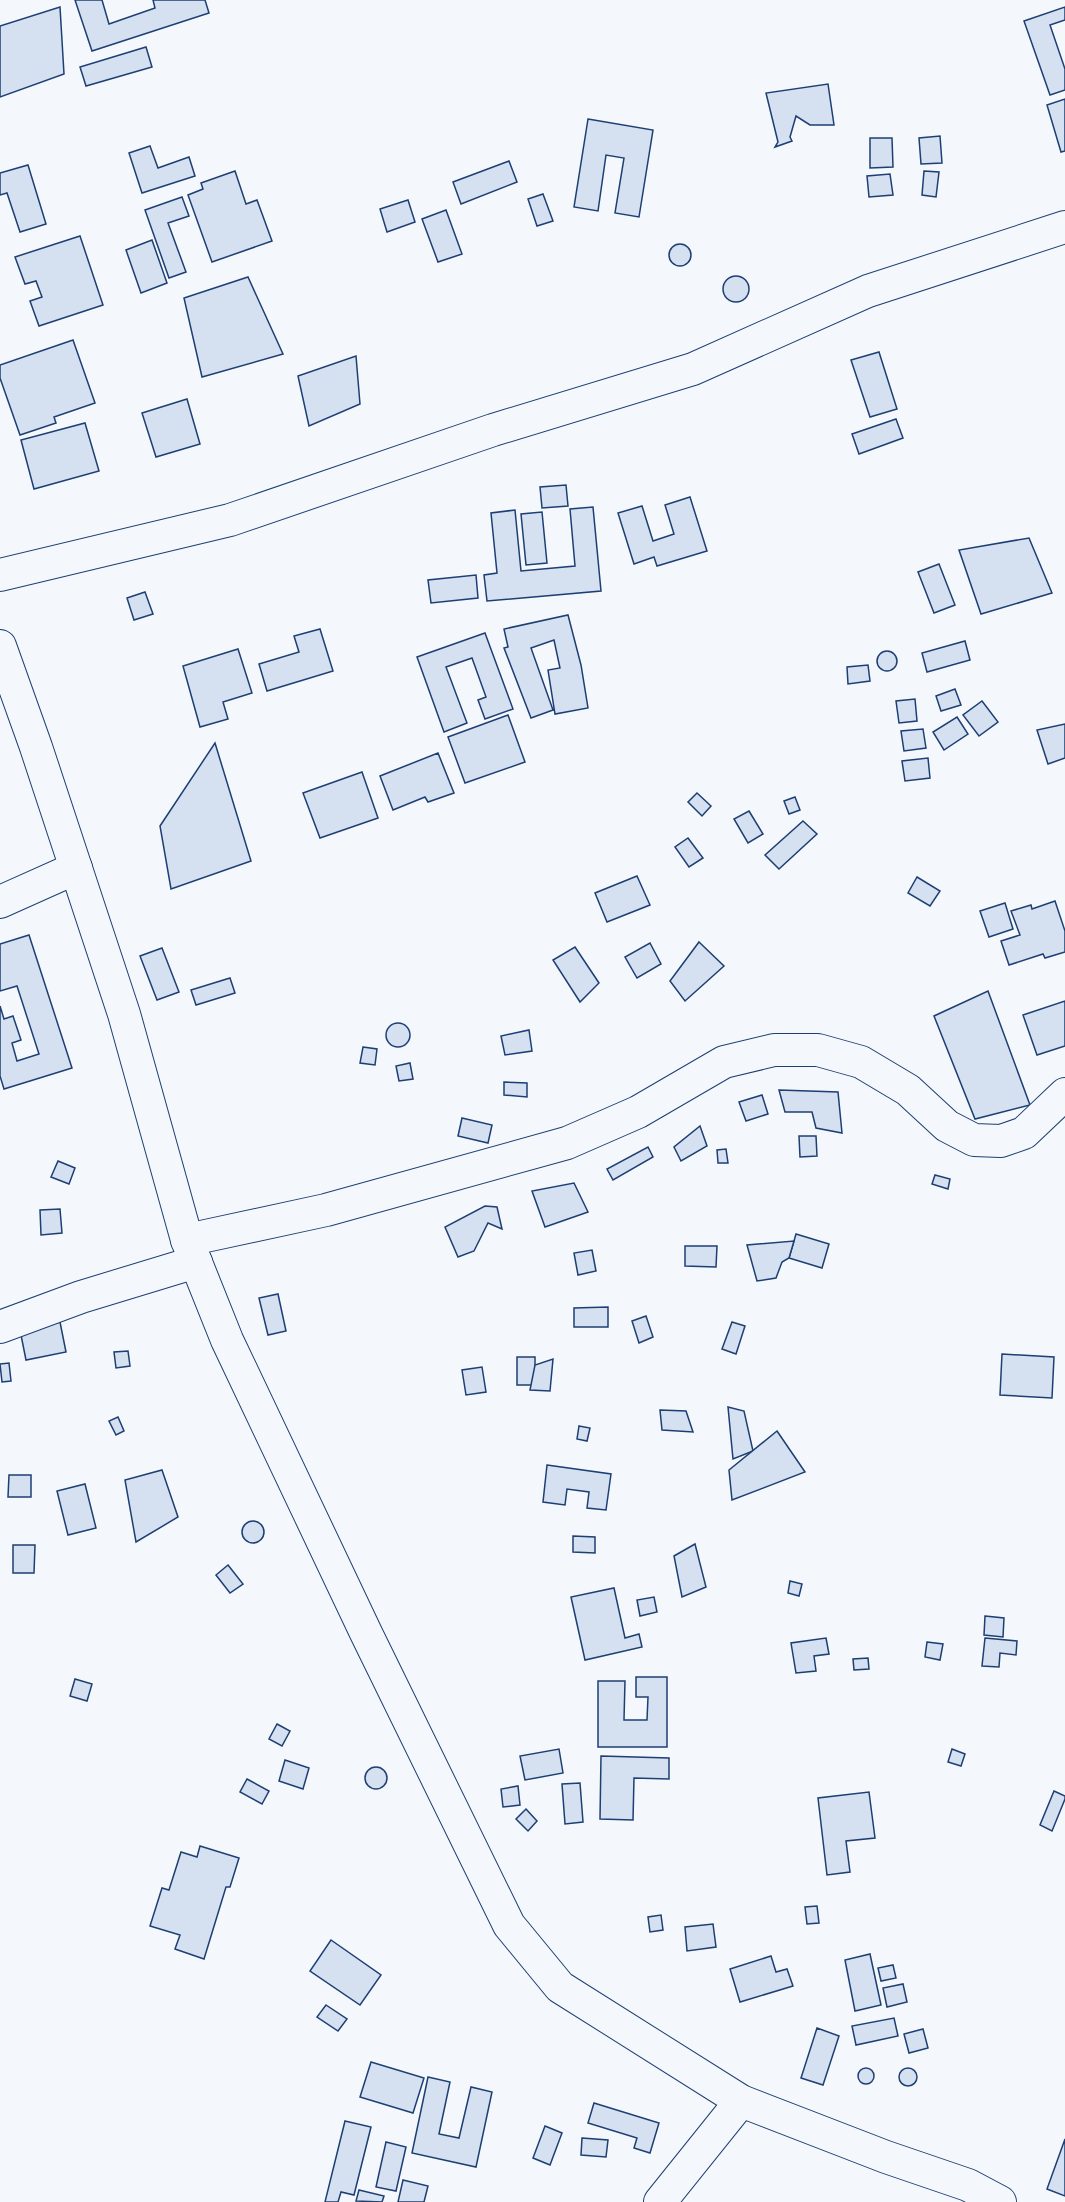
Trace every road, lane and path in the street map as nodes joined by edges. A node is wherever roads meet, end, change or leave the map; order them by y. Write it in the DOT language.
graph roads {
  1 [pos="1065,227"];
  2 [pos="0,575"];
  3 [pos="0,646"];
  4 [pos="76,868"];
  5 [pos="0,902"];
  6 [pos="1065,1094"];
  7 [pos="191,1251"];
  8 [pos="0,1327"];
  9 [pos="741,2101"];
  10 [pos="660,2202"];
  11 [pos="1000,2202"];
  1 -- 2 [label="street"];
  3 -- 4 [label="street"];
  4 -- 5 [label="street"];
  4 -- 7 [label="street"];
  6 -- 7 [label="street"];
  7 -- 8 [label="street"];
  7 -- 9 [label="street"];
  9 -- 10 [label="street"];
  9 -- 11 [label="street"];
}
